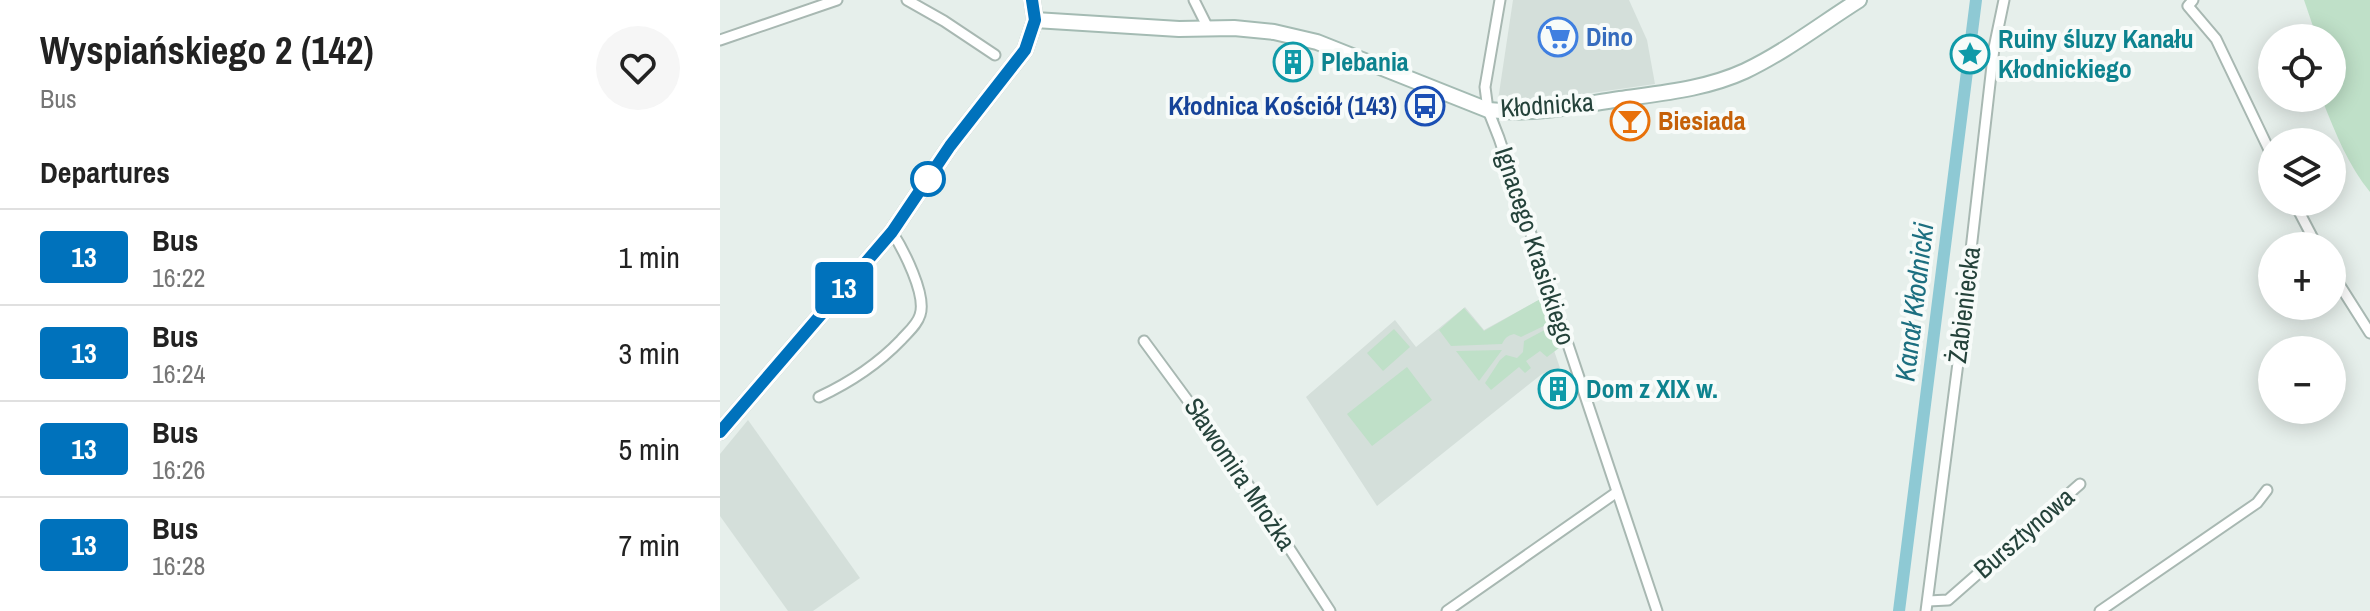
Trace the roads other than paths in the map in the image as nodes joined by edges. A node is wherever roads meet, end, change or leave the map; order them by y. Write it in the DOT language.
graph roads {
  1 [pos="837,0"];
  2 [pos="907,0"];
  3 [pos="1032,0"];
  4 [pos="1194,0"];
  5 [pos="1500,0"];
  6 [pos="2004,0"];
  7 [pos="1849,2"];
  8 [pos="2188,2"];
  9 [pos="1035,20"];
  10 [pos="1208,28"];
  11 [pos="720,40"];
  12 [pos="995,55"];
  13 [pos="1488,110"];
  14 [pos="2259,128"];
  15 [pos="892,232"];
  16 [pos="2346,295"];
  17 [pos="2370,333"];
  18 [pos="1144,341"];
  19 [pos="819,397"];
  20 [pos="720,432"];
  21 [pos="2080,484"];
  22 [pos="2267,490"];
  23 [pos="1617,492"];
  24 [pos="1927,606"];
  25 [pos="1330,611"];
  26 [pos="1447,611"];
  27 [pos="1657,611"];
  28 [pos="2100,611"];
  1 -- 11 [label="street"];
  2 -- 12 [label="street"];
  3 -- 9 [label="main road"];
  4 -- 10 [label="street"];
  5 -- 13 [label="street"];
  6 -- 24 [label="street, Żabieniecka"];
  7 -- 13 [label="main road, Kłodnicka"];
  8 -- 14 [label="street"];
  9 -- 10 [label="main road, Kłodnicka"];
  9 -- 15 [label="main road"];
  10 -- 13 [label="main road, Kłodnicka"];
  13 -- 23 [label="street, Ignacego Krasickiego"];
  15 -- 19 [label="street"];
  15 -- 20 [label="main road"];
  16 -- 17 [label="street"];
  18 -- 25 [label="street, Sławomira Mrożka"];
  21 -- 24 [label="street, Bursztynowa"];
  22 -- 28 [label="street"];
  23 -- 26 [label="street"];
  23 -- 27 [label="street, Ignacego Krasickiego"];
}
